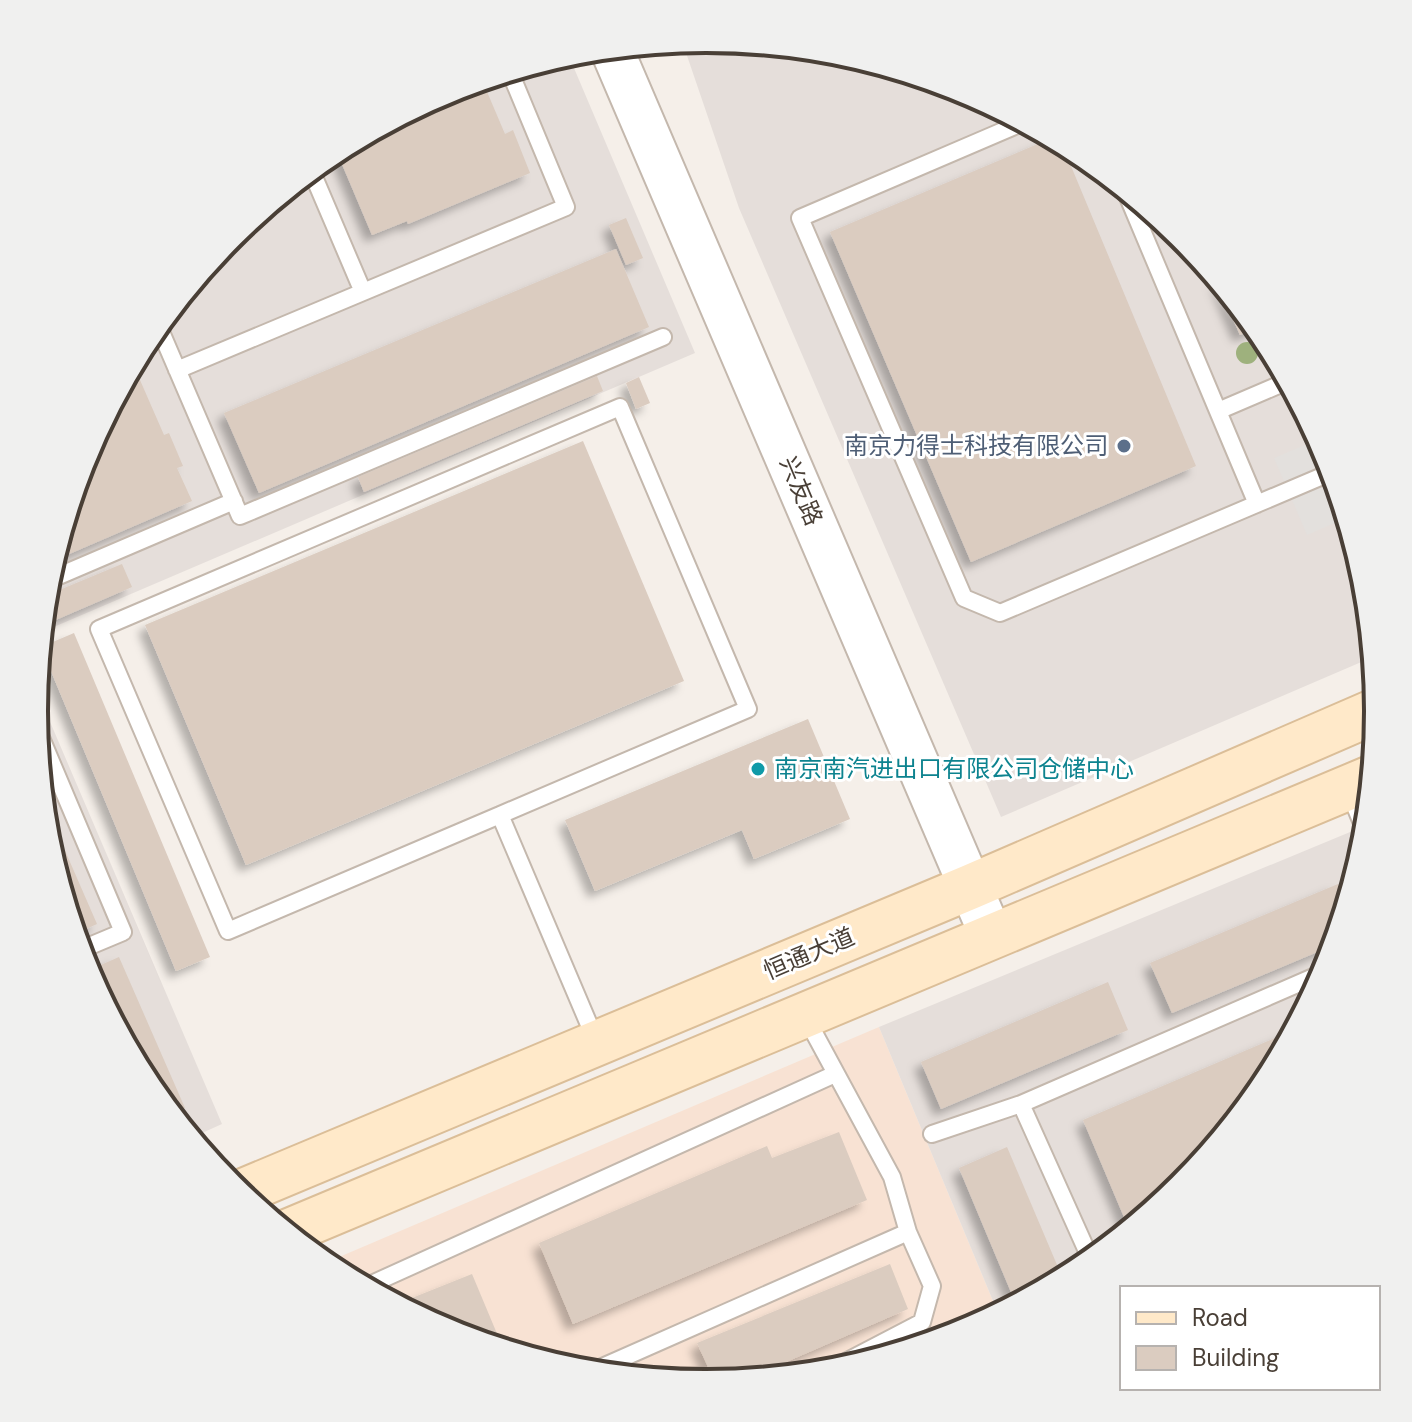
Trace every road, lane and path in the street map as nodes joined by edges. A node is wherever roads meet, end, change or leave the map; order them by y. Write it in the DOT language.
graph roads {
  1 [pos="616,60"];
  2 [pos="514,82"];
  3 [pos="1010,128"];
  4 [pos="316,181"];
  5 [pos="1134,211"];
  6 [pos="363,292"];
  7 [pos="663,337"];
  8 [pos="164,338"];
  9 [pos="177,370"];
  10 [pos="1278,385"];
  11 [pos="1218,411"];
  12 [pos="1321,477"];
  13 [pos="234,501"];
  14 [pos="1257,504"];
  15 [pos="63,574"];
  16 [pos="1364,716"];
  17 [pos="49,758"];
  18 [pos="1359,783"];
  19 [pos="500,815"];
  20 [pos="970,887"];
  21 [pos="991,935"];
  22 [pos="91,945"];
  23 [pos="1306,980"];
  24 [pos="803,1013"];
  25 [pos="596,1043"];
  26 [pos="833,1075"];
  27 [pos="1021,1104"];
  28 [pos="932,1134"];
  29 [pos="253,1187"];
  30 [pos="298,1227"];
  31 [pos="908,1232"];
  32 [pos="1086,1248"];
  33 [pos="378,1281"];
  34 [pos="873,1348"];
  35 [pos="629,1364"];
  1 -- 20 [label="street, 兴友路"];
  2 -- 6 [label="lane"];
  3 -- 14 [label="lane"];
  4 -- 6 [label="lane"];
  5 -- 11 [label="lane"];
  6 -- 9 [label="lane"];
  7 -- 13 [label="lane"];
  8 -- 9 [label="lane"];
  9 -- 13 [label="lane"];
  10 -- 11 [label="lane"];
  11 -- 14 [label="lane"];
  12 -- 14 [label="lane"];
  13 -- 15 [label="lane"];
  16 -- 20 [label="main road, 恒通大道"];
  17 -- 22 [label="lane"];
  18 -- 21 [label="main road"];
  19 -- 19 [label="lane"];
  19 -- 25 [label="lane"];
  20 -- 21 [label="street, 兴友路"];
  20 -- 25 [label="main road, 恒通大道"];
  21 -- 24 [label="main road"];
  23 -- 27 [label="lane"];
  24 -- 26 [label="lane"];
  24 -- 30 [label="main road"];
  25 -- 29 [label="main road, 恒通大道"];
  26 -- 31 [label="lane"];
  26 -- 33 [label="lane"];
  27 -- 28 [label="lane"];
  27 -- 32 [label="lane"];
  31 -- 34 [label="lane"];
  31 -- 35 [label="lane"];
}
